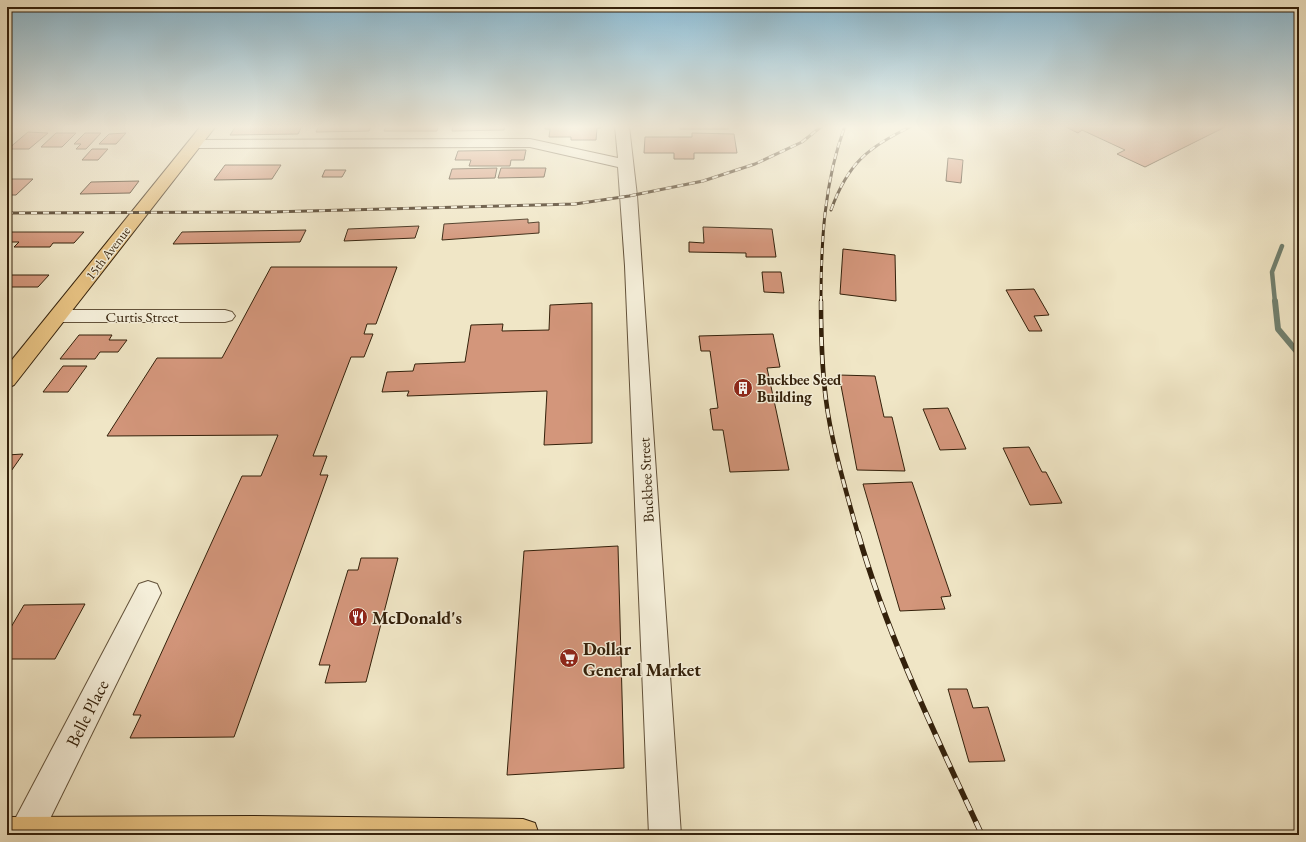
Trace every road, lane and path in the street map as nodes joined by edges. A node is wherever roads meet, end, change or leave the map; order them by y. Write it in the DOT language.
graph roads {
  1 [pos="178,165"];
  2 [pos="626,165"];
  3 [pos="59,316"];
  4 [pos="225,316"];
  5 [pos="7,380"];
  6 [pos="148,593"];
  7 [pos="16,833"];
  8 [pos="251,834"];
  9 [pos="523,835"];
  10 [pos="664,835"];
  1 -- 3 [label="main road, 15th Avenue"];
  2 -- 10 [label="street, Buckbee Street"];
  3 -- 4 [label="street, Curtis Street"];
  3 -- 5 [label="main road, 15th Avenue"];
  6 -- 7 [label="street, Belle Place"];
  7 -- 8 [label="main road"];
  8 -- 9 [label="main road"];
}
